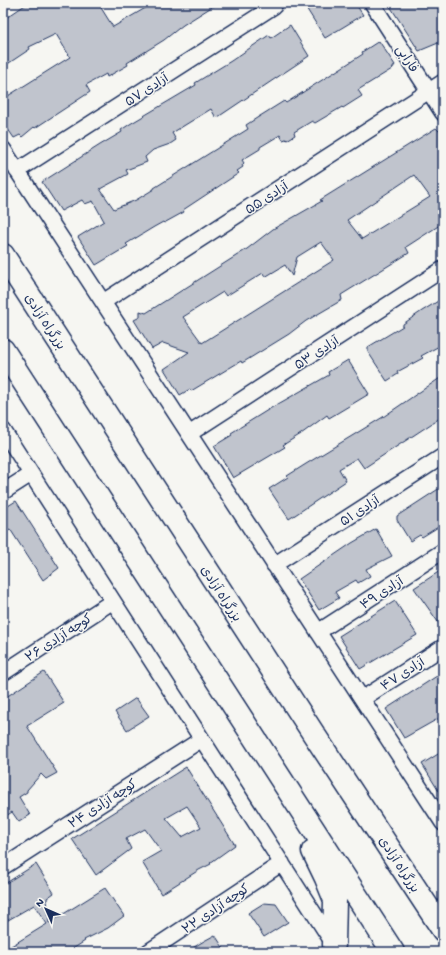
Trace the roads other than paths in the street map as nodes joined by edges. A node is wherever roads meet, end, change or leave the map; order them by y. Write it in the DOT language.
graph roads {
  1 [pos="372,3"];
  2 [pos="274,6"];
  3 [pos="443,82"];
  4 [pos="429,91"];
  5 [pos="443,112"];
  6 [pos="3,149"];
  7 [pos="17,171"];
  8 [pos="3,255"];
  9 [pos="443,269"];
  10 [pos="103,302"];
  11 [pos="3,350"];
  12 [pos="3,430"];
  13 [pos="189,434"];
  14 [pos="443,456"];
  15 [pos="31,474"];
  16 [pos="3,492"];
  17 [pos="443,551"];
  18 [pos="274,565"];
  19 [pos="113,601"];
  20 [pos="318,632"];
  21 [pos="443,647"];
  22 [pos="3,673"];
  23 [pos="362,699"];
  24 [pos="202,739"];
  25 [pos="273,767"];
  26 [pos="443,823"];
  27 [pos="282,863"];
  28 [pos="3,867"];
  29 [pos="443,930"];
  30 [pos="336,949"];
  31 [pos="148,952"];
  32 [pos="392,952"];
  1 -- 4 [label="street, فارابی"];
  2 -- 7 [label="street, آزادی ۵۷"];
  3 -- 4 [label="street, آزادی ۵۵"];
  4 -- 5 [label="street, فارابی"];
  4 -- 10 [label="street, آزادی ۵۵"];
  6 -- 7 [label="street"];
  7 -- 10 [label="street"];
  8 -- 29 [label="highway, بزرگراه آزادی"];
  9 -- 13 [label="street, ۵۳ آزادی"];
  10 -- 13 [label="street"];
  11 -- 25 [label="highway"];
  12 -- 15 [label="street"];
  13 -- 18 [label="street"];
  14 -- 18 [label="street, ۵۱ آزادی"];
  15 -- 16 [label="street"];
  15 -- 19 [label="street"];
  17 -- 20 [label="street, ۴۹ آزادی"];
  18 -- 20 [label="street"];
  19 -- 22 [label="street, کوچه آزادی ۲۶"];
  19 -- 24 [label="street"];
  20 -- 23 [label="street"];
  21 -- 23 [label="street, ۴۷ آزادی"];
  23 -- 26 [label="street"];
  24 -- 27 [label="street"];
  24 -- 28 [label="street, کوچه آزادی ۲۴"];
  25 -- 30 [label="highway"];
  25 -- 32 [label="highway"];
  27 -- 30 [label="street"];
  27 -- 31 [label="street, کوچه آزادی ۲۲"];
}
